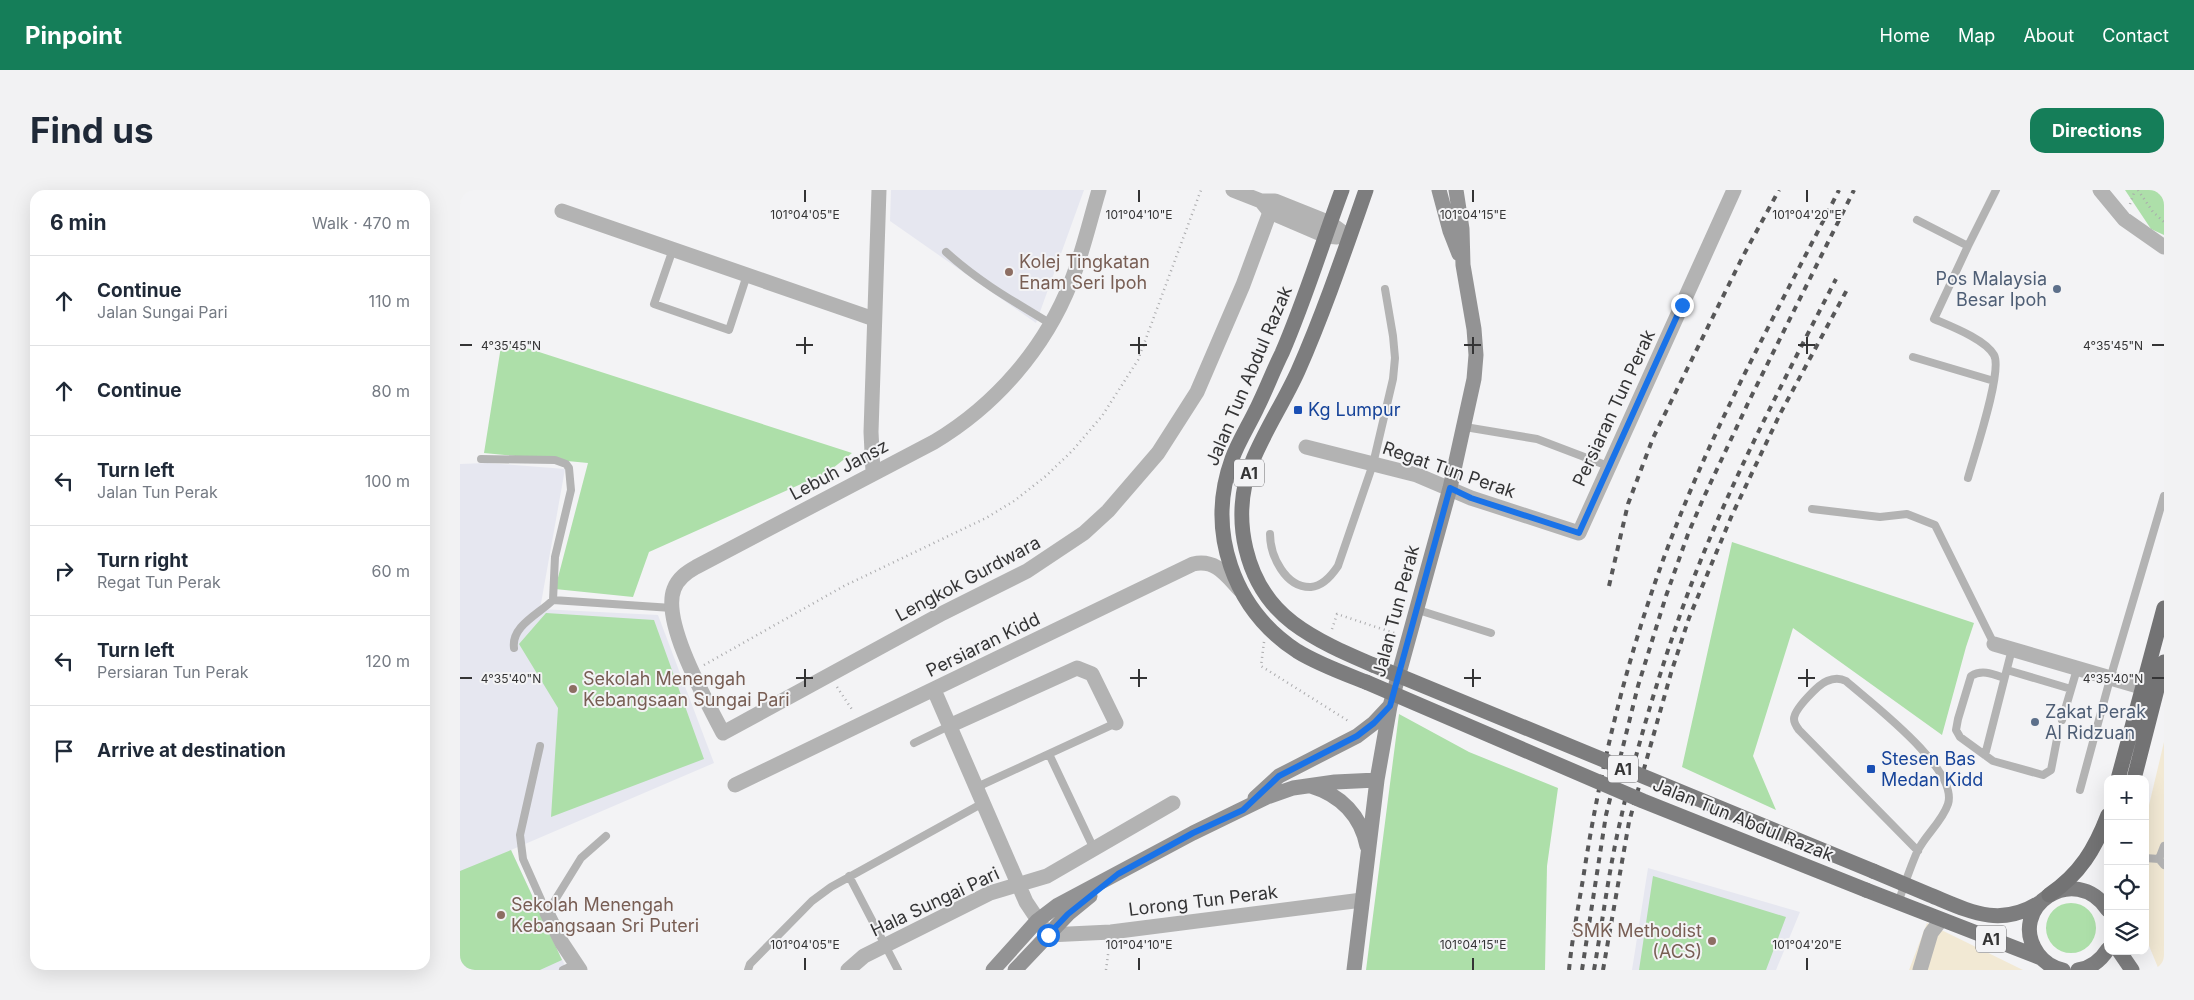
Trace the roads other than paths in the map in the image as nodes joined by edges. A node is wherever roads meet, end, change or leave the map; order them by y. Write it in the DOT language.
graph roads {
  1 [pos="879,190"];
  2 [pos="1099,190"];
  3 [pos="1233,190"];
  4 [pos="1342,190"];
  5 [pos="1366,190"];
  6 [pos="1439,190"];
  7 [pos="1456,190"];
  8 [pos="1734,190"];
  9 [pos="1996,190"];
  10 [pos="2100,190"];
  11 [pos="1266,207"];
  12 [pos="562,211"];
  13 [pos="1917,220"];
  14 [pos="1328,229"];
  15 [pos="1349,237"];
  16 [pos="1968,246"];
  17 [pos="2164,247"];
  18 [pos="673,249"];
  19 [pos="946,252"];
  20 [pos="1463,265"];
  21 [pos="747,275"];
  22 [pos="1385,289"];
  23 [pos="874,319"];
  24 [pos="1051,324"];
  25 [pos="1913,357"];
  26 [pos="1994,381"];
  27 [pos="1465,427"];
  28 [pos="1306,447"];
  29 [pos="481,458"];
  30 [pos="1373,464"];
  31 [pos="1608,466"];
  32 [pos="873,472"];
  33 [pos="1968,478"];
  34 [pos="1450,488"];
  35 [pos="2164,496"];
  36 [pos="1812,509"];
  37 [pos="1579,533"];
  38 [pos="1270,534"];
  39 [pos="1240,591"];
  40 [pos="553,600"];
  41 [pos="672,608"];
  42 [pos="2164,608"];
  43 [pos="1415,609"];
  44 [pos="1491,633"];
  45 [pos="1994,644"];
  46 [pos="514,648"];
  47 [pos="2012,649"];
  48 [pos="2077,669"];
  49 [pos="2007,670"];
  50 [pos="2004,678"];
  51 [pos="2110,678"];
  52 [pos="2157,680"];
  53 [pos="2071,689"];
  54 [pos="934,690"];
  55 [pos="1390,706"];
  56 [pos="2062,720"];
  57 [pos="1116,723"];
  58 [pos="949,726"];
  59 [pos="2057,739"];
  60 [pos="914,743"];
  61 [pos="540,746"];
  62 [pos="1049,754"];
  63 [pos="1985,755"];
  64 [pos="2120,775"];
  65 [pos="2135,775"];
  66 [pos="1377,780"];
  67 [pos="735,785"];
  68 [pos="1308,785"];
  69 [pos="976,787"];
  70 [pos="2080,790"];
  71 [pos="983,803"];
  72 [pos="1173,803"];
  73 [pos="1243,810"];
  74 [pos="2106,820"];
  75 [pos="606,836"];
  76 [pos="2164,846"];
  77 [pos="1094,849"];
  78 [pos="1918,851"];
  79 [pos="1368,852"];
  80 [pos="2149,859"];
  81 [pos="2162,862"];
  82 [pos="1118,874"];
  83 [pos="849,876"];
  84 [pos="1905,884"];
  85 [pos="1018,885"];
  86 [pos="2044,899"];
  87 [pos="1362,900"];
  88 [pos="1898,902"];
  89 [pos="2104,905"];
  90 [pos="547,913"];
  91 [pos="1941,920"];
  92 [pos="1037,921"];
  93 [pos="1048,935"];
  94 [pos="886,946"];
  95 [pos="2104,955"];
  96 [pos="2122,955"];
  97 [pos="2041,958"];
  98 [pos="573,968"];
  99 [pos="748,970"];
  100 [pos="848,970"];
  101 [pos="898,970"];
  102 [pos="993,970"];
  103 [pos="1015,970"];
  104 [pos="1354,970"];
  105 [pos="1920,970"];
  106 [pos="2063,970"];
  107 [pos="2078,970"];
  108 [pos="2132,970"];
  1 -- 23 [label="street"];
  2 -- 24 [label="street, Lebuh Jansz"];
  3 -- 11 [label="street"];
  4 -- 14 [label="main road, Jalan Tun Abdul Razak / A1"];
  5 -- 15 [label="main road, Jalan Tun Abdul Razak / A1"];
  6 -- 20 [label="main road, Jalan Tun Perak"];
  7 -- 20 [label="main road, Jalan Tun Perak"];
  8 -- 31 [label="street, Persiaran Tun Perak"];
  9 -- 16 [label="lane"];
  10 -- 17 [label="street"];
  11 -- 14 [label="street"];
  11 -- 41 [label="street, Lengkok Gurdwara"];
  12 -- 18 [label="street"];
  13 -- 16 [label="lane"];
  14 -- 15 [label="street"];
  14 -- 39 [label="main road, Jalan Tun Abdul Razak / A1"];
  15 -- 84 [label="main road, Jalan Tun Abdul Razak / A1, bridge"];
  16 -- 26 [label="lane"];
  18 -- 21 [label="street"];
  18 -- 21 [label="lane"];
  19 -- 24 [label="lane"];
  20 -- 27 [label="main road, Jalan Tun Perak"];
  21 -- 23 [label="street"];
  22 -- 30 [label="lane"];
  23 -- 32 [label="street"];
  24 -- 32 [label="street, Lebuh Jansz"];
  25 -- 26 [label="lane"];
  26 -- 33 [label="lane"];
  27 -- 31 [label="lane"];
  27 -- 34 [label="main road, Jalan Tun Perak"];
  28 -- 30 [label="street, Regat Tun Perak"];
  29 -- 40 [label="lane"];
  30 -- 34 [label="street, Regat Tun Perak"];
  30 -- 38 [label="lane"];
  31 -- 37 [label="street, Persiaran Tun Perak"];
  32 -- 41 [label="street, Lebuh Jansz"];
  34 -- 37 [label="street, Regat Tun Perak"];
  34 -- 43 [label="main road, Jalan Tun Perak"];
  35 -- 51 [label="lane"];
  36 -- 45 [label="lane"];
  39 -- 54 [label="street, Persiaran Kidd"];
  39 -- 88 [label="main road, Jalan Tun Abdul Razak / A1, bridge"];
  40 -- 41 [label="lane"];
  40 -- 46 [label="lane"];
  42 -- 52 [label="highway"];
  43 -- 44 [label="lane"];
  43 -- 55 [label="main road, Jalan Tun Perak"];
  45 -- 47 [label="street"];
  47 -- 48 [label="street"];
  47 -- 49 [label="lane"];
  48 -- 51 [label="street"];
  48 -- 53 [label="lane"];
  49 -- 50 [label="lane"];
  49 -- 53 [label="lane"];
  50 -- 63 [label="lane"];
  50 -- 63 [label="lane"];
  51 -- 52 [label="street"];
  51 -- 70 [label="lane"];
  52 -- 64 [label="highway"];
  52 -- 65 [label="highway"];
  53 -- 56 [label="lane"];
  54 -- 58 [label="street"];
  54 -- 67 [label="street, Persiaran Kidd"];
  55 -- 66 [label="main road, Jalan Tun Perak"];
  55 -- 73 [label="main road"];
  57 -- 58 [label="street"];
  57 -- 62 [label="lane"];
  58 -- 60 [label="lane"];
  58 -- 69 [label="street"];
  59 -- 63 [label="lane"];
  61 -- 90 [label="lane"];
  62 -- 69 [label="lane"];
  62 -- 77 [label="lane"];
  66 -- 68 [label="main road"];
  66 -- 79 [label="main road, Jalan Tun Perak"];
  68 -- 73 [label="main road"];
  68 -- 79 [label="main road"];
  69 -- 71 [label="street"];
  71 -- 83 [label="lane"];
  71 -- 85 [label="street"];
  72 -- 77 [label="street, Hala Sungai Pari"];
  73 -- 82 [label="main road"];
  74 -- 86 [label="highway"];
  75 -- 90 [label="lane"];
  76 -- 81 [label="lane"];
  77 -- 85 [label="street, Hala Sungai Pari"];
  78 -- 78 [label="lane"];
  78 -- 84 [label="lane"];
  79 -- 87 [label="main road, Jalan Tun Perak"];
  80 -- 81 [label="lane"];
  82 -- 92 [label="main road"];
  82 -- 93 [label="main road"];
  83 -- 94 [label="lane"];
  83 -- 99 [label="lane"];
  84 -- 86 [label="main road, Jalan Tun Abdul Razak / A1"];
  84 -- 88 [label="lane"];
  85 -- 92 [label="street"];
  85 -- 94 [label="street, Hala Sungai Pari"];
  86 -- 89 [label="main road, A1"];
  86 -- 97 [label="main road, A1"];
  87 -- 93 [label="street, Lorong Tun Perak"];
  87 -- 104 [label="main road, Jalan Tun Perak"];
  88 -- 91 [label="main road, Jalan Tun Abdul Razak / A1"];
  90 -- 98 [label="street"];
  91 -- 97 [label="main road, Jalan Tun Abdul Razak / A1"];
  91 -- 105 [label="street"];
  92 -- 93 [label="street"];
  92 -- 102 [label="main road"];
  93 -- 103 [label="main road"];
  94 -- 100 [label="street, Hala Sungai Pari"];
  94 -- 101 [label="lane"];
  95 -- 107 [label="main road"];
  96 -- 108 [label="main road"];
  97 -- 106 [label="main road, A1"];
}
